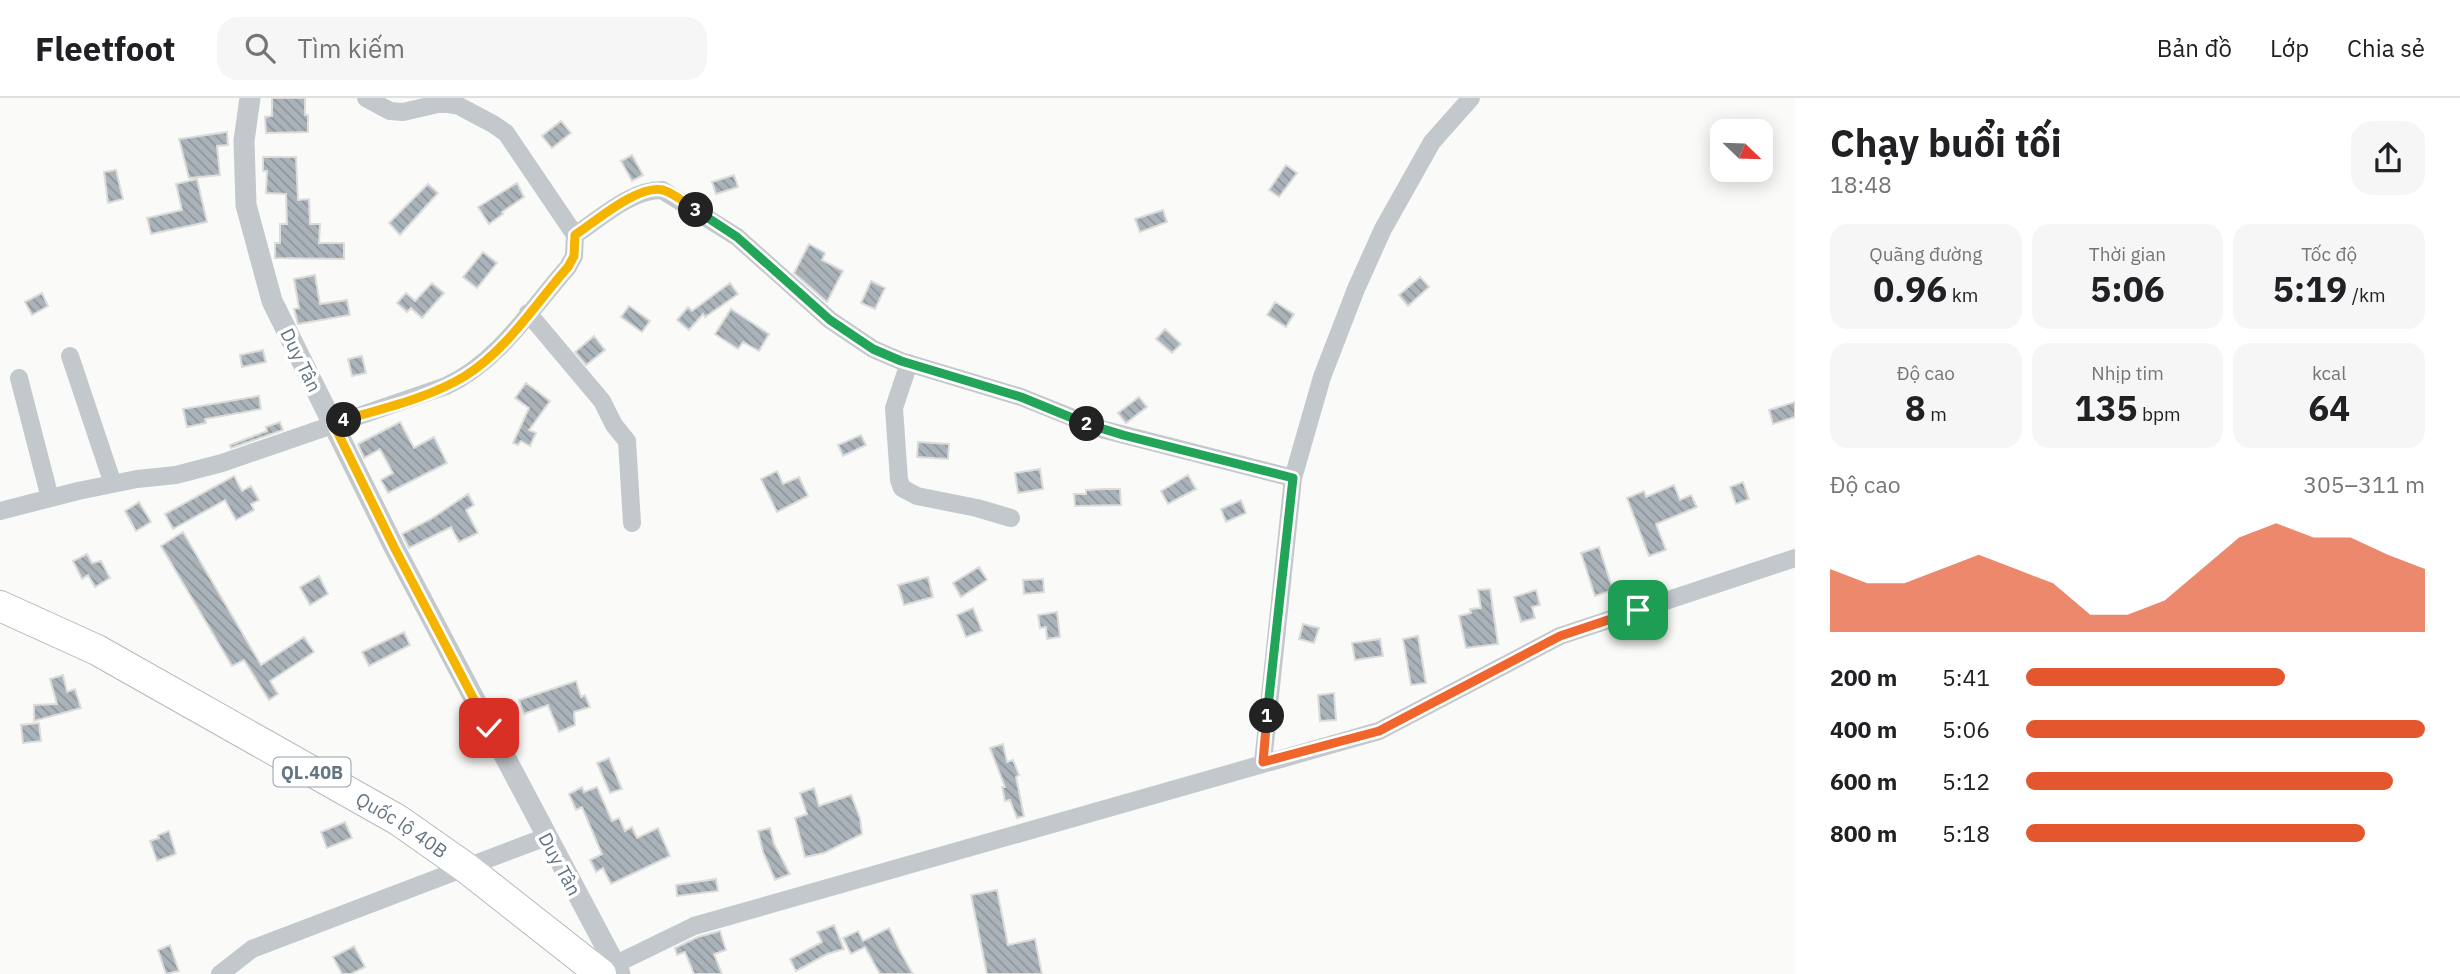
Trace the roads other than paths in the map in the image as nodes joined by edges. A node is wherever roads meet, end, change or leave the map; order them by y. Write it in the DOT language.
graph roads {
  1 [pos="250,98"];
  2 [pos="366,98"];
  3 [pos="1471,98"];
  4 [pos="575,235"];
  5 [pos="528,313"];
  6 [pos="70,356"];
  7 [pos="909,363"];
  8 [pos="19,379"];
  9 [pos="333,423"];
  10 [pos="1293,478"];
  11 [pos="113,484"];
  12 [pos="50,498"];
  13 [pos="0,511"];
  14 [pos="1011,519"];
  15 [pos="632,523"];
  16 [pos="1795,558"];
  17 [pos="0,606"];
  18 [pos="1263,762"];
  19 [pos="546,837"];
  20 [pos="465,867"];
  21 [pos="612,971"];
  22 [pos="220,974"];
  1 -- 9 [label="street, Duy Tân"];
  2 -- 4 [label="street"];
  3 -- 10 [label="street"];
  4 -- 5 [label="street"];
  4 -- 7 [label="street"];
  5 -- 9 [label="street"];
  5 -- 15 [label="street"];
  6 -- 11 [label="street"];
  7 -- 10 [label="street"];
  7 -- 14 [label="street"];
  8 -- 12 [label="street"];
  9 -- 11 [label="street"];
  9 -- 19 [label="street, Duy Tân"];
  10 -- 18 [label="street"];
  11 -- 12 [label="street"];
  12 -- 13 [label="street"];
  16 -- 18 [label="street"];
  17 -- 20 [label="highway, Quốc lộ 40B / QL.40B"];
  18 -- 21 [label="street"];
  19 -- 20 [label="street"];
  19 -- 21 [label="street, Duy Tân"];
  20 -- 21 [label="highway, Quốc lộ 40B / QL.40B"];
  20 -- 22 [label="street"];
}
